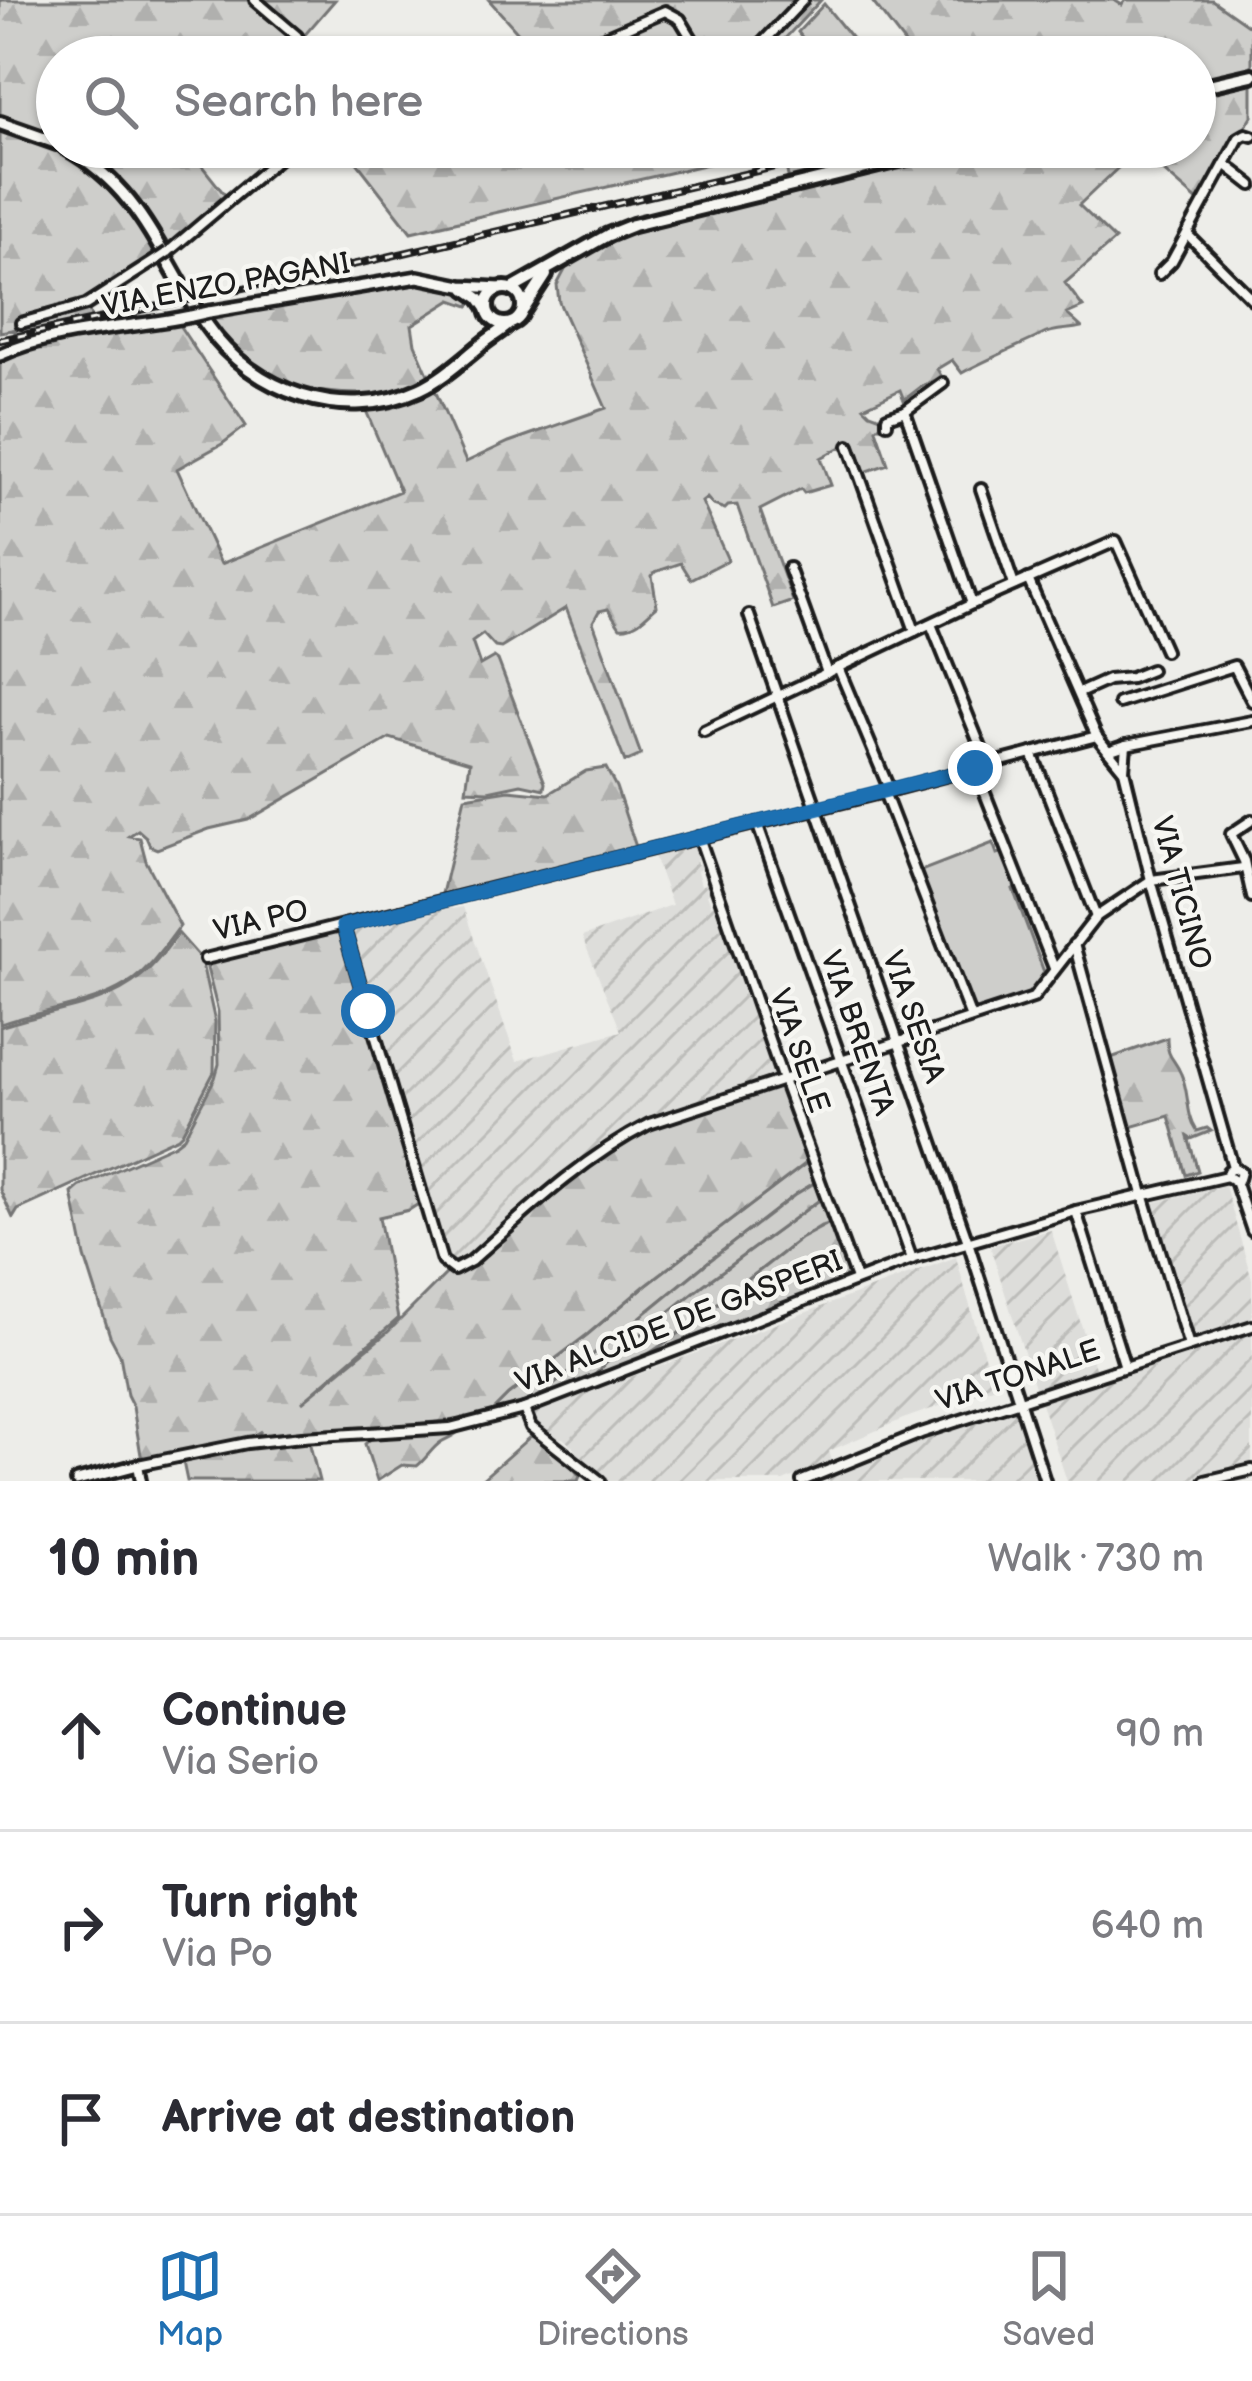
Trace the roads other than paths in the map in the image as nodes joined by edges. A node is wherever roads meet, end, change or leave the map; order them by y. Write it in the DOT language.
graph roads {
  1 [pos="255,0"];
  2 [pos="803,0"];
  3 [pos="297,36"];
  4 [pos="607,36"];
  5 [pos="690,36"];
  6 [pos="769,36"];
  7 [pos="1252,75"];
  8 [pos="1216,83"];
  9 [pos="0,123"];
  10 [pos="36,136"];
  11 [pos="1252,136"];
  12 [pos="1225,164"];
  13 [pos="95,168"];
  14 [pos="267,168"];
  15 [pos="866,168"];
  16 [pos="1252,185"];
  17 [pos="1187,234"];
  18 [pos="164,256"];
  19 [pos="552,268"];
  20 [pos="1159,274"];
  21 [pos="462,286"];
  22 [pos="507,288"];
  23 [pos="1252,299"];
  24 [pos="523,311"];
  25 [pos="489,313"];
  26 [pos="21,322"];
  27 [pos="509,324"];
  28 [pos="481,344"];
  29 [pos="0,356"];
  30 [pos="944,383"];
  31 [pos="905,411"];
  32 [pos="887,423"];
  33 [pos="849,446"];
  34 [pos="981,489"];
  35 [pos="789,568"];
  36 [pos="1028,579"];
  37 [pos="1014,585"];
  38 [pos="972,604"];
  39 [pos="749,615"];
  40 [pos="931,624"];
  41 [pos="915,631"];
  42 [pos="1165,651"];
  43 [pos="838,667"];
  44 [pos="1151,670"];
  45 [pos="826,673"];
  46 [pos="1079,694"];
  47 [pos="777,696"];
  48 [pos="1252,700"];
  49 [pos="1119,703"];
  50 [pos="1252,721"];
  51 [pos="704,731"];
  52 [pos="1097,736"];
  53 [pos="1126,750"];
  54 [pos="1032,753"];
  55 [pos="1111,755"];
  56 [pos="988,765"];
  57 [pos="975,768"];
  58 [pos="1124,770"];
  59 [pos="887,791"];
  60 [pos="815,809"];
  61 [pos="1252,820"];
  62 [pos="758,823"];
  63 [pos="699,837"];
  64 [pos="1244,868"];
  65 [pos="1151,880"];
  66 [pos="1252,897"];
  67 [pos="1096,917"];
  68 [pos="343,926"];
  69 [pos="1074,944"];
  70 [pos="205,959"];
  71 [pos="1054,970"];
  72 [pos="970,1018"];
  73 [pos="896,1043"];
  74 [pos="841,1062"];
  75 [pos="783,1080"];
  76 [pos="1252,1169"];
  77 [pos="1234,1174"];
  78 [pos="1143,1194"];
  79 [pos="1076,1211"];
  80 [pos="1250,1218"];
  81 [pos="1252,1232"];
  82 [pos="968,1241"];
  83 [pos="912,1259"];
  84 [pos="856,1279"];
  85 [pos="1252,1326"];
  86 [pos="1189,1346"];
  87 [pos="1125,1367"];
  88 [pos="1020,1401"];
  89 [pos="524,1409"];
  90 [pos="138,1465"];
  91 [pos="1252,1470"];
  92 [pos="104,1478"];
  93 [pos="77,1481"];
  94 [pos="141,1481"];
  95 [pos="600,1481"];
  96 [pos="802,1481"];
  97 [pos="1045,1481"];
  98 [pos="1204,1481"];
  1 -- 3 [label="street"];
  2 -- 6 [label="street"];
  4 -- 5 [label="street"];
  7 -- 8 [label="main road"];
  9 -- 10 [label="main road"];
  11 -- 12 [label="street"];
  12 -- 16 [label="street"];
  12 -- 17 [label="street"];
  13 -- 18 [label="main road"];
  14 -- 18 [label="street"];
  15 -- 19 [label="main road"];
  17 -- 20 [label="street"];
  17 -- 23 [label="street"];
  18 -- 26 [label="street"];
  18 -- 28 [label="main road"];
  19 -- 22 [label="main road"];
  19 -- 24 [label="main road"];
  21 -- 22 [label="street, VIA ENZO PAGANI"];
  21 -- 25 [label="street"];
  21 -- 29 [label="street, VIA ENZO PAGANI, bridge"];
  22 -- 24 [label="main road"];
  22 -- 25 [label="main road"];
  24 -- 27 [label="main road"];
  25 -- 27 [label="main road"];
  25 -- 28 [label="main road"];
  27 -- 28 [label="main road"];
  30 -- 31 [label="street"];
  31 -- 32 [label="street"];
  31 -- 38 [label="street"];
  33 -- 41 [label="street"];
  34 -- 37 [label="street"];
  35 -- 45 [label="street"];
  36 -- 37 [label="street"];
  36 -- 42 [label="street"];
  36 -- 46 [label="street"];
  37 -- 38 [label="street"];
  38 -- 40 [label="street"];
  39 -- 47 [label="street, VIA SESIA"];
  40 -- 41 [label="street"];
  40 -- 56 [label="street"];
  41 -- 43 [label="street"];
  43 -- 45 [label="street"];
  43 -- 59 [label="street"];
  44 -- 46 [label="street"];
  45 -- 47 [label="street"];
  46 -- 52 [label="street"];
  47 -- 51 [label="street"];
  47 -- 60 [label="street, VIA SESIA"];
  48 -- 49 [label="street"];
  50 -- 53 [label="street"];
  52 -- 54 [label="street, VIA PO"];
  52 -- 55 [label="street"];
  53 -- 55 [label="street"];
  53 -- 58 [label="street"];
  54 -- 56 [label="street, VIA PO"];
  54 -- 67 [label="street"];
  55 -- 58 [label="street"];
  56 -- 57 [label="street, VIA PO"];
  57 -- 59 [label="street, VIA PO"];
  57 -- 71 [label="street"];
  58 -- 65 [label="street, VIA TICINO"];
  59 -- 60 [label="street, VIA PO"];
  59 -- 72 [label="street"];
  60 -- 62 [label="street, VIA PO"];
  60 -- 73 [label="street, VIA SESIA"];
  61 -- 64 [label="street"];
  62 -- 63 [label="street, VIA PO"];
  62 -- 74 [label="street, VIA BRENTA"];
  63 -- 68 [label="street, VIA PO"];
  63 -- 75 [label="street, VIA SELE"];
  64 -- 65 [label="street"];
  64 -- 66 [label="street"];
  65 -- 67 [label="street"];
  65 -- 77 [label="street, VIA TICINO"];
  67 -- 69 [label="street"];
  68 -- 70 [label="street, VIA PO"];
  68 -- 75 [label="street"];
  69 -- 71 [label="street"];
  69 -- 78 [label="street"];
  71 -- 72 [label="street"];
  72 -- 73 [label="street"];
  73 -- 74 [label="street"];
  73 -- 82 [label="street, VIA SESIA"];
  74 -- 75 [label="street"];
  74 -- 83 [label="street, VIA BRENTA"];
  75 -- 84 [label="street, VIA SELE"];
  76 -- 77 [label="street, VIA ALCIDE DE GASPERI"];
  77 -- 78 [label="street, VIA ALCIDE DE GASPERI"];
  77 -- 80 [label="street, VIA TICINO"];
  78 -- 79 [label="street, VIA ALCIDE DE GASPERI"];
  78 -- 86 [label="street"];
  79 -- 82 [label="street, VIA ALCIDE DE GASPERI"];
  79 -- 87 [label="street"];
  80 -- 81 [label="street, VIA TICINO"];
  82 -- 83 [label="street, VIA ALCIDE DE GASPERI"];
  82 -- 88 [label="street, VIA SESIA"];
  83 -- 84 [label="street, VIA ALCIDE DE GASPERI"];
  84 -- 89 [label="street, VIA ALCIDE DE GASPERI"];
  85 -- 86 [label="street, VIA TONALE"];
  86 -- 87 [label="street, VIA TONALE"];
  87 -- 88 [label="street, VIA TONALE"];
  88 -- 96 [label="street, VIA TONALE"];
  88 -- 97 [label="street, VIA SESIA"];
  89 -- 90 [label="street, VIA ALCIDE DE GASPERI"];
  89 -- 95 [label="street"];
  90 -- 92 [label="street"];
  90 -- 94 [label="street"];
  91 -- 98 [label="street"];
  92 -- 93 [label="street"];
}
